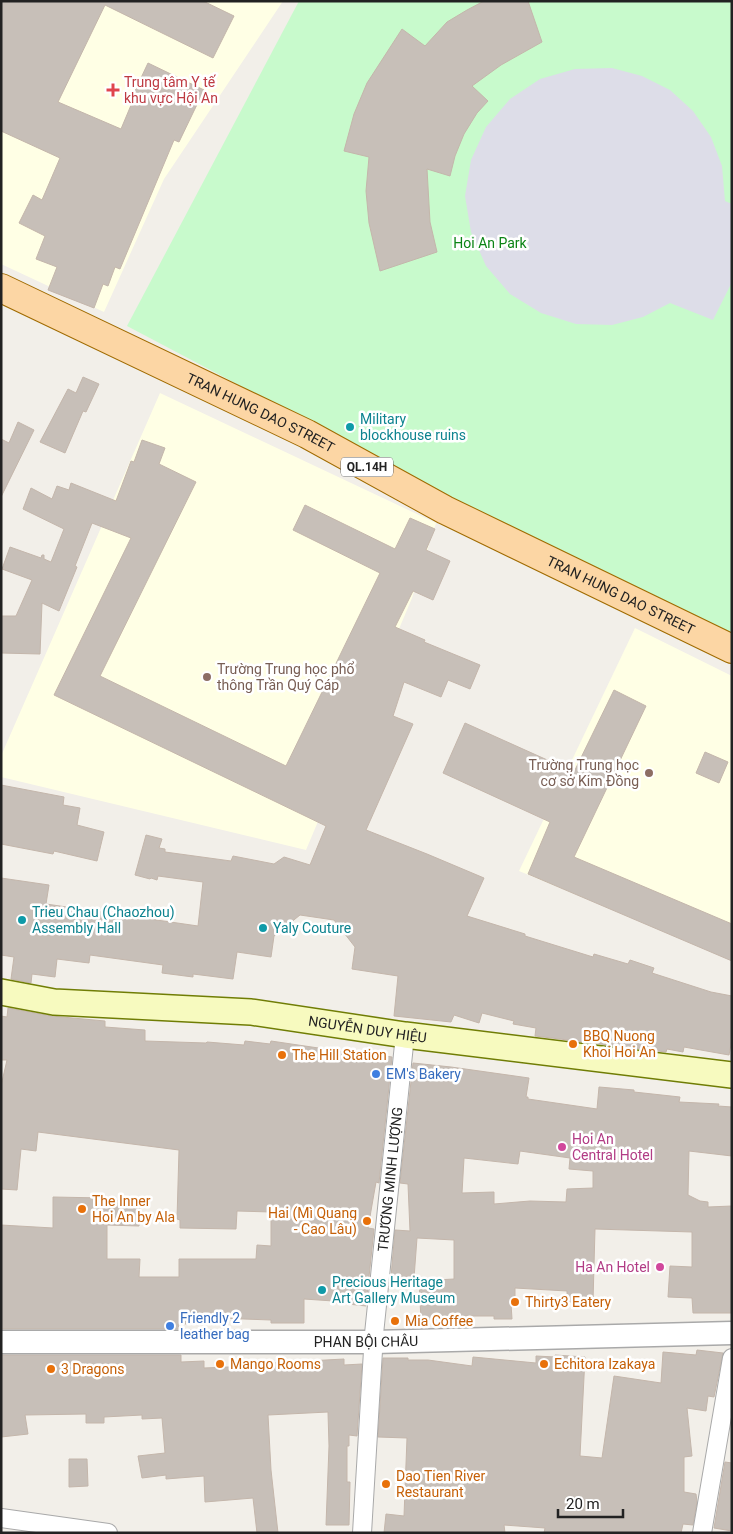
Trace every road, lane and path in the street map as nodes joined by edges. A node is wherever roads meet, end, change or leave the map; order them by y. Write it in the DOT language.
graph roads {
  1 [pos="1,288"];
  2 [pos="732,649"];
  3 [pos="1,992"];
  4 [pos="405,1035"];
  5 [pos="732,1075"];
  6 [pos="732,1333"];
  7 [pos="1,1342"];
  8 [pos="374,1342"];
  9 [pos="732,1358"];
  10 [pos="1,1518"];
  11 [pos="108,1533"];
  12 [pos="362,1533"];
  13 [pos="702,1533"];
  1 -- 2 [label="main road, TRAN HUNG DAO STREET / QL.14H"];
  3 -- 4 [label="main road, NGUYỄN DUY HIỆU"];
  4 -- 5 [label="main road, NGUYỄN DUY HIỆU"];
  4 -- 8 [label="street, TRƯƠNG MINH LƯỢNG"];
  6 -- 8 [label="street, PHAN BỘI CHÂU"];
  7 -- 8 [label="street, PHAN BỘI CHÂU"];
  8 -- 12 [label="street, TRƯƠNG MINH LƯỢNG"];
  9 -- 13 [label="street"];
  10 -- 11 [label="street"];
}
